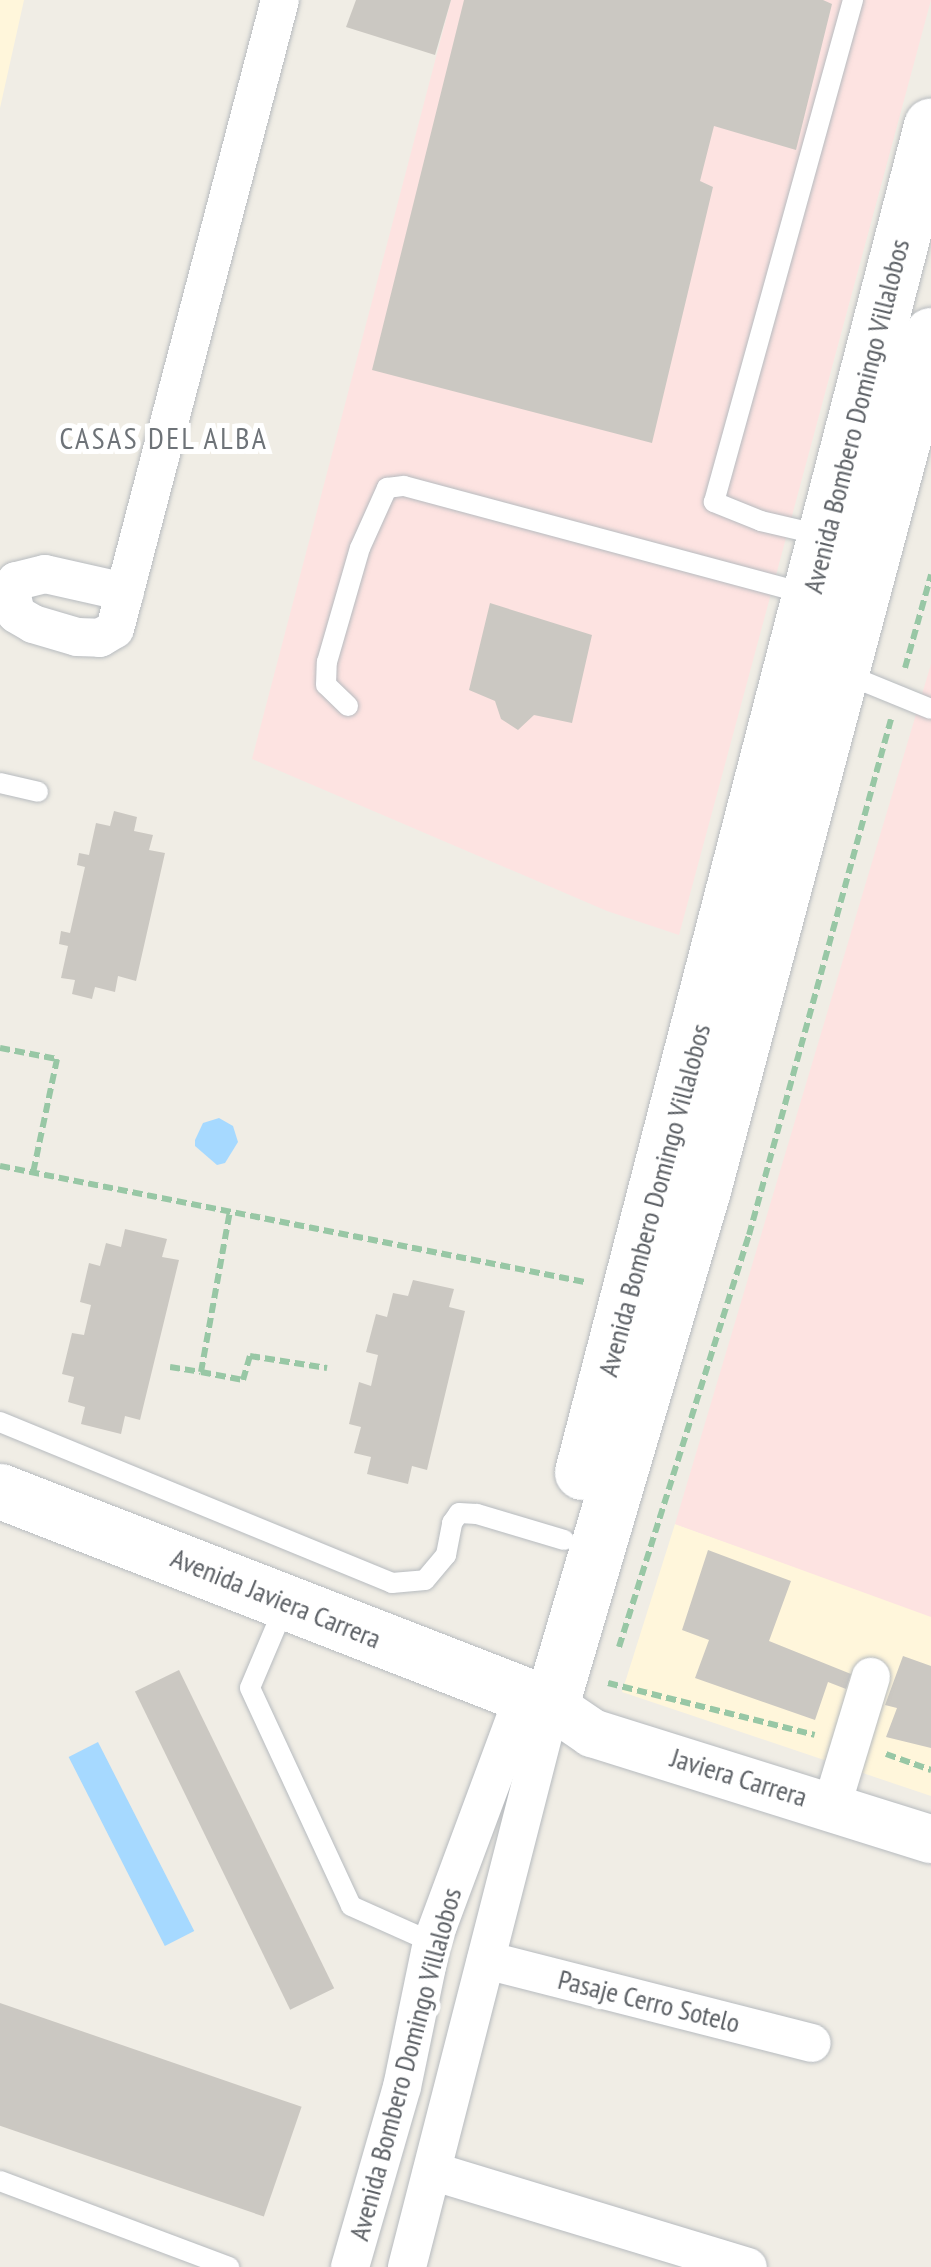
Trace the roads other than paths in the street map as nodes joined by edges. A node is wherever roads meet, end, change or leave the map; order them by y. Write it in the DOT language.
graph roads {
  1 [pos="280,0"];
  2 [pos="854,0"];
  3 [pos="931,125"];
  4 [pos="931,335"];
  5 [pos="849,543"];
  6 [pos="125,592"];
  7 [pos="810,594"];
  8 [pos="841,672"];
  9 [pos="348,706"];
  10 [pos="931,710"];
  11 [pos="0,783"];
  12 [pos="38,792"];
  13 [pos="746,937"];
  14 [pos="0,1422"];
  15 [pos="0,1491"];
  16 [pos="564,1540"];
  17 [pos="287,1601"];
  18 [pos="871,1677"];
  19 [pos="556,1711"];
  20 [pos="832,1805"];
  21 [pos="931,1839"];
  22 [pos="432,1942"];
  23 [pos="486,1960"];
  24 [pos="812,2043"];
  25 [pos="432,2171"];
  26 [pos="0,2181"];
  27 [pos="229,2267"];
  28 [pos="350,2267"];
  29 [pos="407,2267"];
  30 [pos="748,2267"];
  1 -- 6 [label="street"];
  2 -- 5 [label="lane"];
  3 -- 5 [label="main road, Avenida Bombero Domingo Villalobos"];
  4 -- 5 [label="main road, Avenida Bombero Domingo Villalobos"];
  5 -- 7 [label="main road, Avenida Bombero Domingo Villalobos"];
  5 -- 8 [label="main road, Avenida Bombero Domingo Villalobos"];
  7 -- 9 [label="lane"];
  7 -- 13 [label="main road, Avenida Bombero Domingo Villalobos"];
  8 -- 10 [label="lane"];
  8 -- 13 [label="main road, Avenida Bombero Domingo Villalobos"];
  11 -- 12 [label="lane"];
  13 -- 16 [label="main road, Avenida Bombero Domingo Villalobos"];
  13 -- 19 [label="main road, Avenida Bombero Domingo Villalobos"];
  14 -- 16 [label="lane"];
  15 -- 17 [label="main road, Avenida Javiera Carrera"];
  16 -- 19 [label="main road, Avenida Bombero Domingo Villalobos"];
  17 -- 19 [label="main road, Avenida Javiera Carrera"];
  17 -- 22 [label="lane"];
  18 -- 20 [label="street"];
  19 -- 20 [label="street, Javiera Carrera"];
  19 -- 22 [label="street, Avenida Bombero Domingo Villalobos"];
  19 -- 23 [label="street, Avenida Bombero Domingo Villalobos"];
  20 -- 21 [label="street, Javiera Carrera"];
  22 -- 28 [label="street, Avenida Bombero Domingo Villalobos"];
  23 -- 24 [label="street, Pasaje Cerro Sotelo"];
  23 -- 25 [label="street, Avenida Bombero Domingo Villalobos"];
  25 -- 29 [label="street, Avenida Bombero Domingo Villalobos"];
  25 -- 30 [label="street"];
  26 -- 27 [label="lane"];
}
